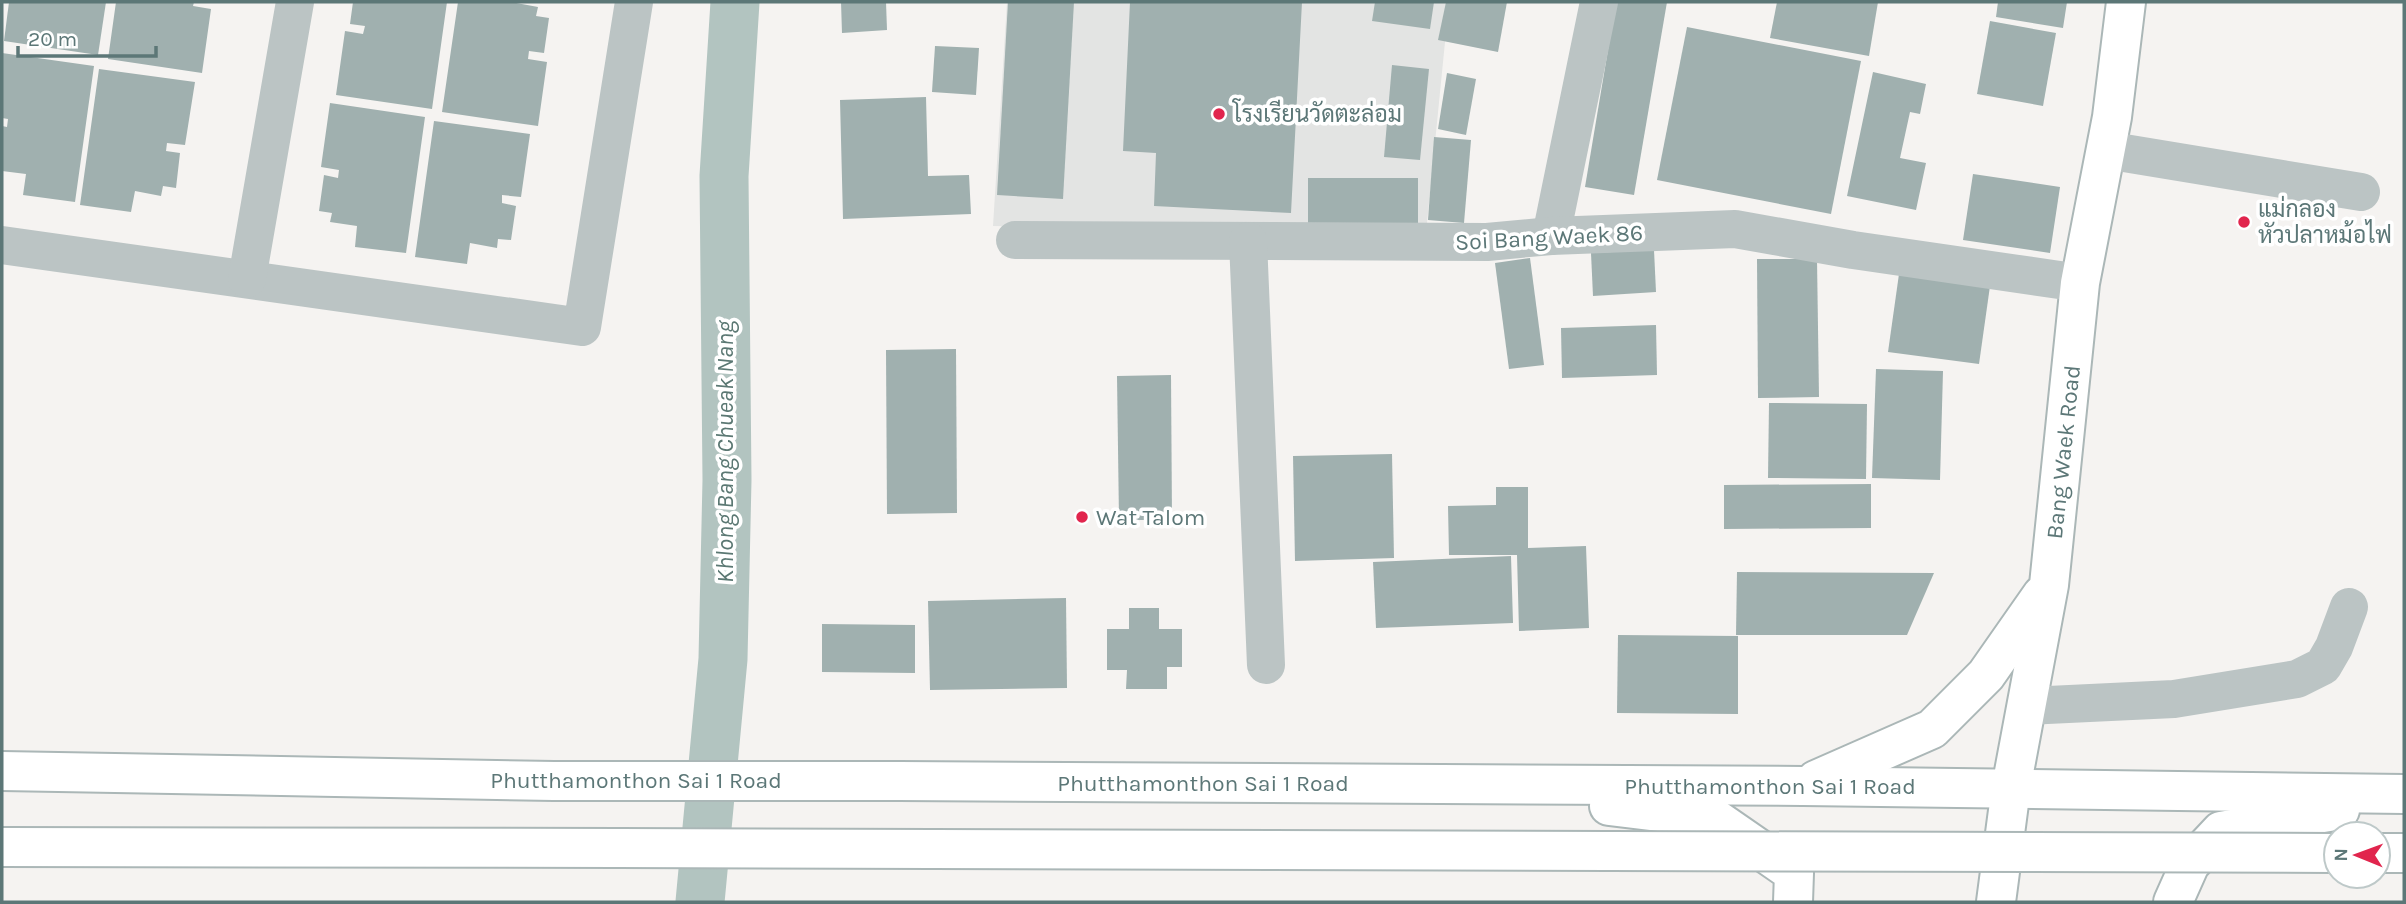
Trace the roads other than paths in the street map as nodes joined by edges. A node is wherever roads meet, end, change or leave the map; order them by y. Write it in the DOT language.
graph roads {
  1 [pos="295,2"];
  2 [pos="634,2"];
  3 [pos="1599,2"];
  4 [pos="2126,2"];
  5 [pos="2106,150"];
  6 [pos="2361,192"];
  7 [pos="1551,236"];
  8 [pos="1015,240"];
  9 [pos="1248,241"];
  10 [pos="2,245"];
  11 [pos="247,279"];
  12 [pos="2080,283"];
  13 [pos="2049,585"];
  14 [pos="2349,607"];
  15 [pos="1266,665"];
  16 [pos="2026,706"];
  17 [pos="2,771"];
  18 [pos="1419,784"];
  19 [pos="1803,786"];
  20 [pos="2011,788"];
  21 [pos="2404,794"];
  22 [pos="2404,799"];
  23 [pos="2,847"];
  24 [pos="2322,853"];
  25 [pos="1793,902"];
  26 [pos="1996,902"];
  27 [pos="2173,902"];
  1 -- 11 [label="street"];
  2 -- 11 [label="street"];
  3 -- 7 [label="street"];
  4 -- 5 [label="main road, Bang Waek Road"];
  5 -- 6 [label="street"];
  5 -- 12 [label="main road, Bang Waek Road"];
  7 -- 9 [label="street, Soi Bang Waek 86"];
  7 -- 12 [label="street, Soi Bang Waek 86"];
  8 -- 9 [label="street, Soi Bang Waek 86"];
  9 -- 15 [label="street"];
  10 -- 11 [label="street"];
  12 -- 13 [label="main road, Bang Waek Road"];
  13 -- 16 [label="main road, Bang Waek Road"];
  13 -- 19 [label="main road"];
  14 -- 16 [label="street"];
  16 -- 20 [label="main road, Bang Waek Road"];
  17 -- 18 [label="main road, Phutthamonthon Sai 1 Road"];
  18 -- 19 [label="main road, Phutthamonthon Sai 1 Road"];
  18 -- 25 [label="main road"];
  19 -- 20 [label="main road, Phutthamonthon Sai 1 Road"];
  20 -- 21 [label="main road, Phutthamonthon Sai 1 Road"];
  20 -- 26 [label="main road, Bang Waek Road"];
  22 -- 27 [label="main road"];
  23 -- 24 [label="main road, bridge"];
}
